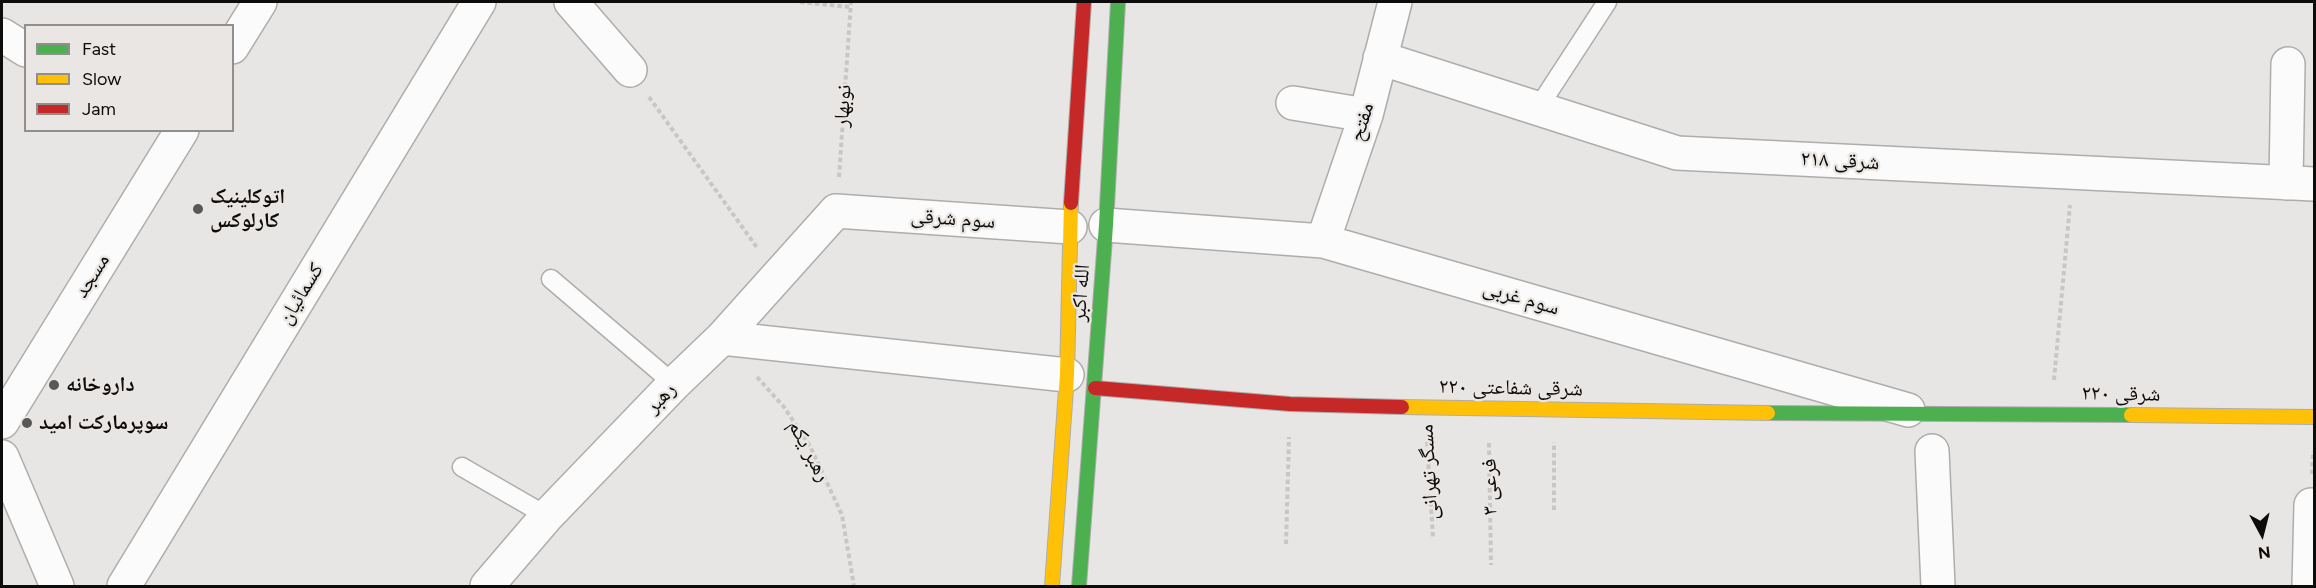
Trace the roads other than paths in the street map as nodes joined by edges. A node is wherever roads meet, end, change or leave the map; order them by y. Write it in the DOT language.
graph roads {
  1 [pos="260,2"];
  2 [pos="479,2"];
  3 [pos="571,2"];
  4 [pos="1084,2"];
  5 [pos="1118,2"];
  6 [pos="1395,2"];
  7 [pos="1607,2"];
  8 [pos="2,35"];
  9 [pos="234,44"];
  10 [pos="24,49"];
  11 [pos="1380,58"];
  12 [pos="2288,64"];
  13 [pos="630,70"];
  14 [pos="1293,103"];
  15 [pos="1538,108"];
  16 [pos="1366,115"];
  17 [pos="167,136"];
  18 [pos="2300,183"];
  19 [pos="836,211"];
  20 [pos="1106,225"];
  21 [pos="1070,227"];
  22 [pos="1323,242"];
  23 [pos="551,279"];
  24 [pos="722,338"];
  25 [pos="1081,381"];
  26 [pos="674,384"];
  27 [pos="1927,415"];
  28 [pos="2314,417"];
  29 [pos="2,422"];
  30 [pos="1932,451"];
  31 [pos="2,457"];
  32 [pos="462,467"];
  33 [pos="2311,506"];
  34 [pos="547,516"];
  35 [pos="57,586"];
  36 [pos="124,586"];
  37 [pos="487,586"];
  38 [pos="1052,586"];
  39 [pos="1079,586"];
  40 [pos="1938,586"];
  41 [pos="2309,586"];
  1 -- 9 [label="street"];
  2 -- 36 [label="street, کسمائیان"];
  3 -- 13 [label="street"];
  4 -- 21 [label="street"];
  5 -- 20 [label="street, الله اکبر"];
  6 -- 11 [label="street, مفتح"];
  7 -- 15 [label="lane"];
  8 -- 10 [label="street"];
  11 -- 15 [label="street, ۲۱۸ شرقی"];
  11 -- 16 [label="street, مفتح"];
  12 -- 18 [label="street"];
  14 -- 16 [label="street"];
  15 -- 18 [label="street, ۲۱۸ شرقی"];
  16 -- 22 [label="street, مفتح"];
  17 -- 29 [label="street, مسجد"];
  19 -- 21 [label="street, سوم شرقی"];
  19 -- 24 [label="street, رهبر"];
  20 -- 22 [label="street, سوم غربی"];
  20 -- 25 [label="street, الله اکبر"];
  21 -- 25 [label="street"];
  22 -- 27 [label="street, سوم غربی"];
  23 -- 26 [label="lane"];
  24 -- 25 [label="street"];
  24 -- 26 [label="street, رهبر"];
  25 -- 27 [label="street, ۲۲۰ شرقی شفاعتی"];
  25 -- 38 [label="street"];
  25 -- 39 [label="street, الله اکبر"];
  26 -- 34 [label="street, رهبر"];
  27 -- 28 [label="street, ۲۲۰ شرقی"];
  30 -- 40 [label="street"];
  31 -- 35 [label="street"];
  32 -- 34 [label="lane"];
  33 -- 41 [label="street"];
  34 -- 37 [label="street, رهبر"];
}
